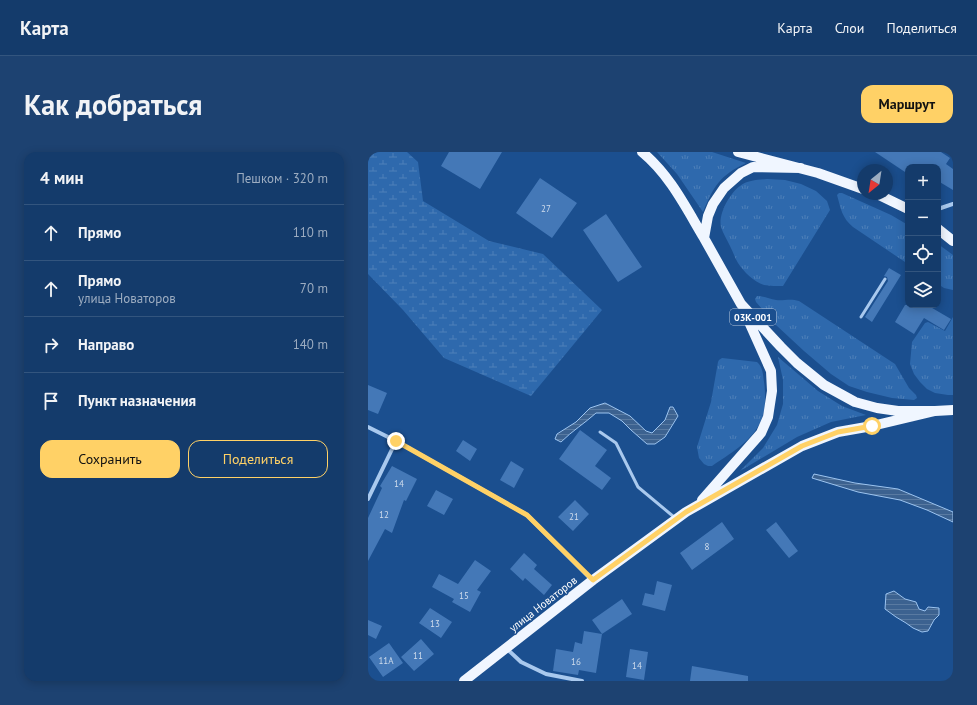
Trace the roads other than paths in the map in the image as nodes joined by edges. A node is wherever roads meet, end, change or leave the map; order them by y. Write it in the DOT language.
graph roads {
  1 [pos="642,152"];
  2 [pos="738,152"];
  3 [pos="801,168"];
  4 [pos="857,187"];
  5 [pos="889,200"];
  6 [pos="953,204"];
  7 [pos="905,208"];
  8 [pos="941,209"];
  9 [pos="941,231"];
  10 [pos="704,238"];
  11 [pos="953,241"];
  12 [pos="885,279"];
  13 [pos="741,304"];
  14 [pos="860,317"];
  15 [pos="953,410"];
  16 [pos="935,411"];
  17 [pos="368,427"];
  18 [pos="600,432"];
  19 [pos="396,441"];
  20 [pos="368,499"];
  21 [pos="697,506"];
  22 [pos="675,518"];
  23 [pos="593,580"];
  24 [pos="506,648"];
  25 [pos="464,681"];
  26 [pos="582,681"];
  1 -- 10 [label="main road, 03К-001"];
  2 -- 3 [label="main road"];
  3 -- 4 [label="main road"];
  3 -- 10 [label="main road"];
  5 -- 7 [label="main road"];
  6 -- 8 [label="street"];
  9 -- 11 [label="main road"];
  10 -- 13 [label="main road, 03К-001"];
  12 -- 14 [label="lane"];
  13 -- 16 [label="main road, 03К-001"];
  13 -- 21 [label="main road"];
  15 -- 16 [label="main road, 03К-001"];
  16 -- 21 [label="main road, улица Новаторов"];
  17 -- 19 [label="street"];
  18 -- 22 [label="lane"];
  19 -- 20 [label="street"];
  19 -- 23 [label="street"];
  21 -- 22 [label="main road, улица Новаторов"];
  22 -- 23 [label="main road, улица Новаторов"];
  23 -- 24 [label="main road, улица Новаторов"];
  24 -- 25 [label="main road, улица Новаторов"];
  24 -- 26 [label="street"];
}
